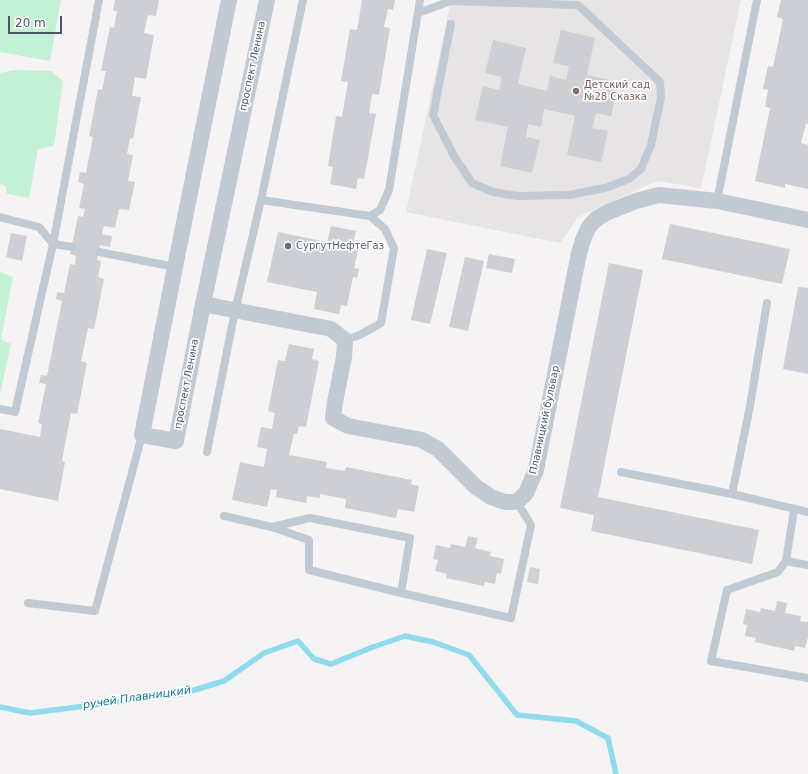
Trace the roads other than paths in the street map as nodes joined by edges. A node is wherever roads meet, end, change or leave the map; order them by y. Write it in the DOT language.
graph roads {
  1 [pos="99,0"];
  2 [pos="229,0"];
  3 [pos="267,0"];
  4 [pos="303,0"];
  5 [pos="420,0"];
  6 [pos="757,0"];
  7 [pos="418,13"];
  8 [pos="450,24"];
  9 [pos="261,200"];
  10 [pos="717,201"];
  11 [pos="370,216"];
  12 [pos="0,217"];
  13 [pos="808,220"];
  14 [pos="53,244"];
  15 [pos="72,247"];
  16 [pos="99,252"];
  17 [pos="174,267"];
  18 [pos="767,303"];
  19 [pos="203,304"];
  20 [pos="235,311"];
  21 [pos="345,340"];
  22 [pos="0,409"];
  23 [pos="142,435"];
  24 [pos="207,452"];
  25 [pos="621,472"];
  26 [pos="732,494"];
  27 [pos="517,502"];
  28 [pos="794,510"];
  29 [pos="808,512"];
  30 [pos="224,516"];
  31 [pos="272,527"];
  32 [pos="786,561"];
  33 [pos="808,565"];
  34 [pos="401,593"];
  35 [pos="28,603"];
  36 [pos="808,678"];
  1 -- 14 [label="lane"];
  2 -- 17 [label="street"];
  3 -- 19 [label="street, проспект Ленина"];
  4 -- 9 [label="lane"];
  5 -- 7 [label="lane"];
  6 -- 10 [label="lane"];
  7 -- 8 [label="lane"];
  7 -- 11 [label="lane"];
  9 -- 11 [label="lane"];
  9 -- 20 [label="lane"];
  10 -- 13 [label="street, Плавницкий бульвар"];
  10 -- 27 [label="street, Плавницкий бульвар"];
  11 -- 21 [label="lane"];
  12 -- 14 [label="lane"];
  14 -- 15 [label="lane"];
  14 -- 22 [label="lane"];
  16 -- 17 [label="lane"];
  17 -- 23 [label="street"];
  18 -- 26 [label="lane"];
  19 -- 20 [label="street"];
  19 -- 23 [label="street, проспект Ленина"];
  20 -- 21 [label="street"];
  20 -- 24 [label="lane"];
  21 -- 27 [label="street"];
  23 -- 35 [label="lane"];
  25 -- 26 [label="lane"];
  26 -- 28 [label="lane"];
  27 -- 34 [label="lane"];
  28 -- 29 [label="lane"];
  28 -- 32 [label="lane"];
  30 -- 31 [label="lane"];
  31 -- 34 [label="lane"];
  31 -- 34 [label="lane"];
  32 -- 33 [label="lane"];
  32 -- 36 [label="lane"];
}
